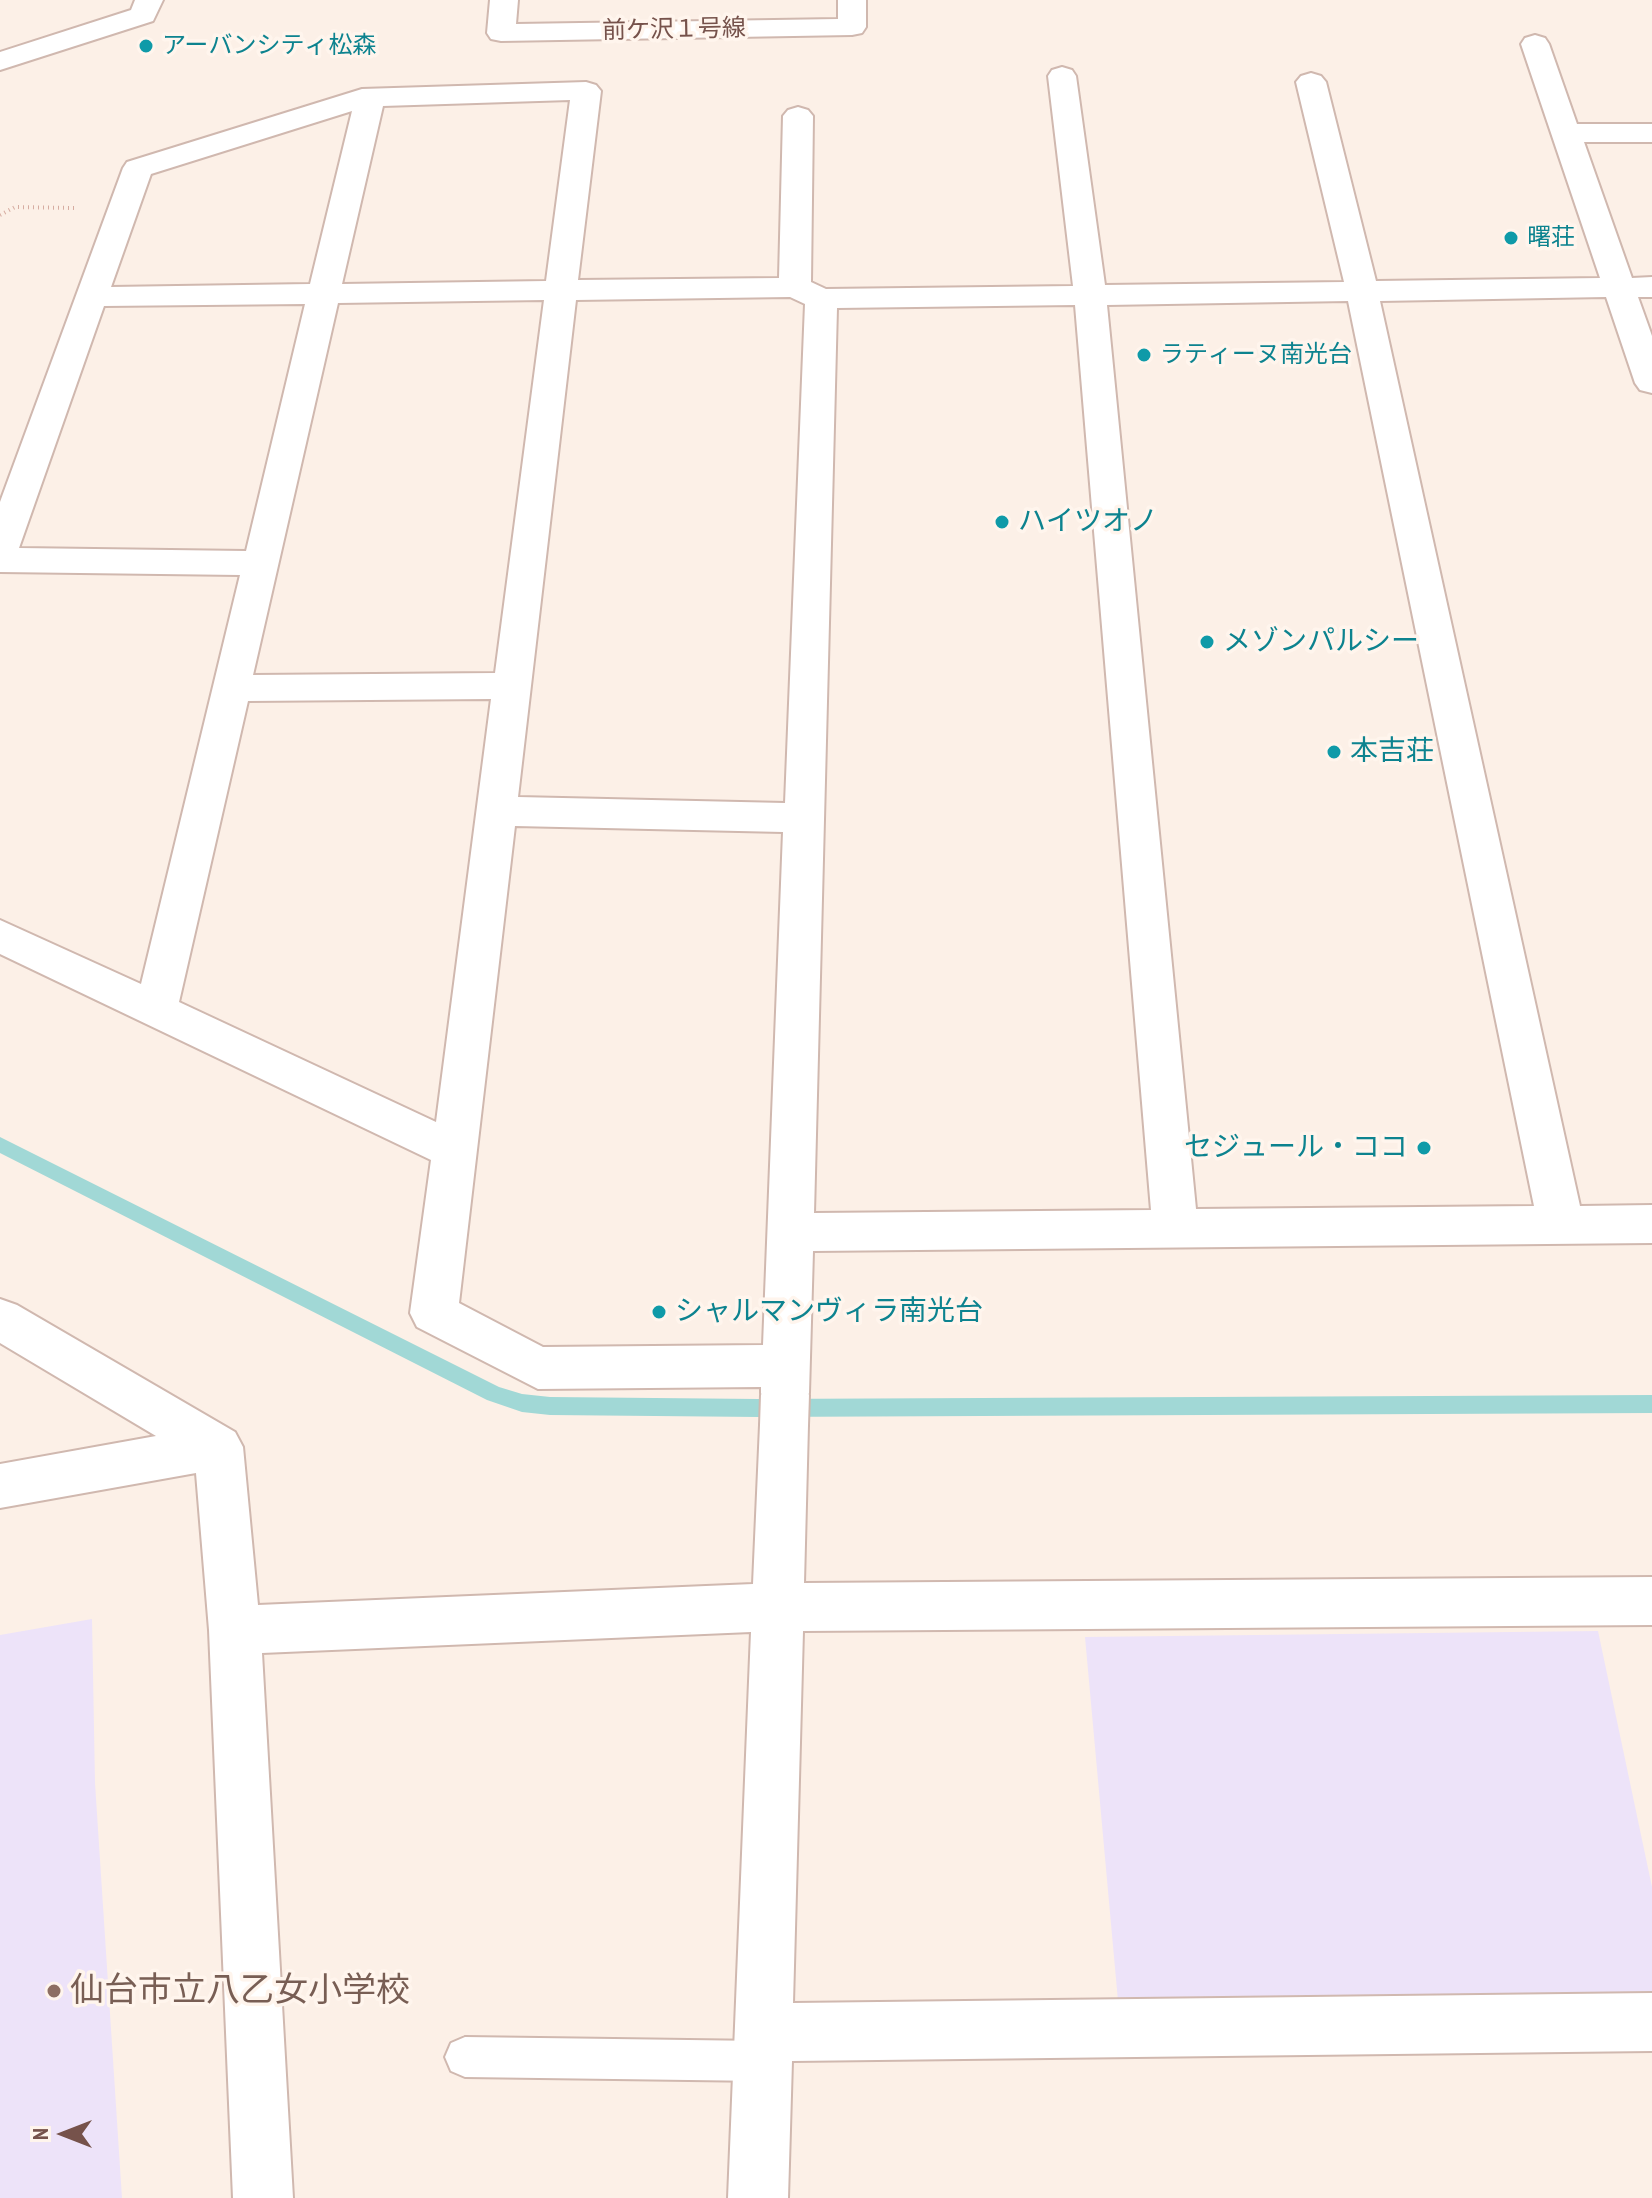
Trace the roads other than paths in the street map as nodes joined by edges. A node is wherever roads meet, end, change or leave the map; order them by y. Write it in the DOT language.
graph roads {
  1 [pos="149,0"];
  2 [pos="504,0"];
  3 [pos="852,0"];
  4 [pos="1535,44"];
  5 [pos="0,61"];
  6 [pos="1062,76"];
  7 [pos="1311,82"];
  8 [pos="370,97"];
  9 [pos="798,116"];
  10 [pos="1566,133"];
  11 [pos="1652,133"];
  12 [pos="1636,288"];
  13 [pos="561,290"];
  14 [pos="1362,291"];
  15 [pos="808,293"];
  16 [pos="324,294"];
  17 [pos="1090,295"];
  18 [pos="92,297"];
  19 [pos="1652,383"];
  20 [pos="0,551"];
  21 [pos="0,560"];
  22 [pos="261,563"];
  23 [pos="512,686"];
  24 [pos="231,688"];
  25 [pos="496,811"];
  26 [pos="804,818"];
  27 [pos="0,936"];
  28 [pos="156,1010"];
  29 [pos="454,1151"];
  30 [pos="1652,1224"];
  31 [pos="1561,1225"];
  32 [pos="1175,1228"];
  33 [pos="790,1232"];
  34 [pos="0,1319"];
  35 [pos="785,1395"];
  36 [pos="218,1447"];
  37 [pos="0,1486"];
  38 [pos="1652,1601"];
  39 [pos="779,1607"];
  40 [pos="235,1630"];
  41 [pos="1652,2022"];
  42 [pos="763,2047"];
  43 [pos="465,2057"];
  44 [pos="263,2198"];
  45 [pos="758,2198"];
  1 -- 5 [label="street"];
  2 -- 3 [label="street, 前ケ沢１号線"];
  4 -- 10 [label="street"];
  6 -- 17 [label="street"];
  7 -- 14 [label="street"];
  8 -- 13 [label="street"];
  8 -- 16 [label="street"];
  8 -- 18 [label="street"];
  9 -- 15 [label="street"];
  10 -- 11 [label="street"];
  10 -- 12 [label="street"];
  12 -- 14 [label="street"];
  12 -- 19 [label="street"];
  13 -- 15 [label="street"];
  13 -- 16 [label="street"];
  13 -- 23 [label="street"];
  14 -- 17 [label="street"];
  14 -- 31 [label="street"];
  15 -- 17 [label="street"];
  15 -- 26 [label="street"];
  16 -- 18 [label="street"];
  16 -- 22 [label="street"];
  17 -- 32 [label="street"];
  18 -- 20 [label="street"];
  21 -- 22 [label="street"];
  22 -- 24 [label="street"];
  23 -- 24 [label="street"];
  23 -- 25 [label="street"];
  24 -- 28 [label="street"];
  25 -- 26 [label="street"];
  25 -- 29 [label="street"];
  26 -- 33 [label="street"];
  27 -- 28 [label="street"];
  28 -- 29 [label="street"];
  29 -- 35 [label="street"];
  30 -- 31 [label="street"];
  31 -- 32 [label="street"];
  32 -- 33 [label="street"];
  33 -- 35 [label="street"];
  34 -- 36 [label="street"];
  35 -- 39 [label="street"];
  36 -- 37 [label="street"];
  36 -- 40 [label="street"];
  38 -- 39 [label="street"];
  39 -- 40 [label="street"];
  39 -- 42 [label="street"];
  40 -- 44 [label="street"];
  41 -- 42 [label="street"];
  42 -- 43 [label="lane"];
  42 -- 45 [label="street"];
}
